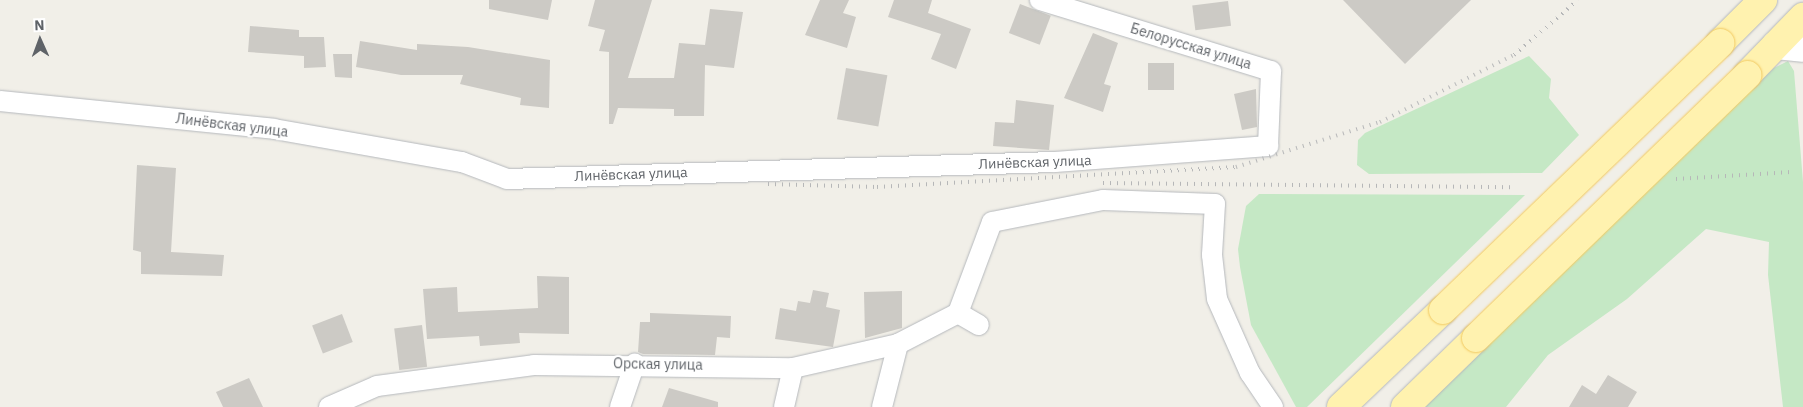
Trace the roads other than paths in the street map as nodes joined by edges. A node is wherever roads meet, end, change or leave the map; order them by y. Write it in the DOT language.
graph roads {
  1 [pos="1040,0"];
  2 [pos="1763,0"];
  3 [pos="1803,17"];
  4 [pos="1776,45"];
  5 [pos="1803,48"];
  6 [pos="0,101"];
  7 [pos="1268,146"];
  8 [pos="958,313"];
  9 [pos="979,325"];
  10 [pos="898,344"];
  11 [pos="635,363"];
  12 [pos="793,368"];
  13 [pos="329,407"];
  14 [pos="620,407"];
  15 [pos="784,407"];
  16 [pos="882,407"];
  17 [pos="1273,407"];
  18 [pos="1341,407"];
  19 [pos="1405,407"];
  1 -- 7 [label="street, Белорусская улица"];
  2 -- 18 [label="main road, bridge"];
  3 -- 4 [label="main road"];
  4 -- 5 [label="street"];
  4 -- 19 [label="main road, bridge"];
  6 -- 7 [label="street, Линёвская улица"];
  8 -- 9 [label="street"];
  8 -- 10 [label="street, Орская улица"];
  8 -- 17 [label="street"];
  10 -- 12 [label="street, Орская улица"];
  10 -- 16 [label="street"];
  11 -- 12 [label="street, Орская улица"];
  11 -- 13 [label="street, Орская улица"];
  11 -- 14 [label="street"];
  12 -- 15 [label="street"];
}
